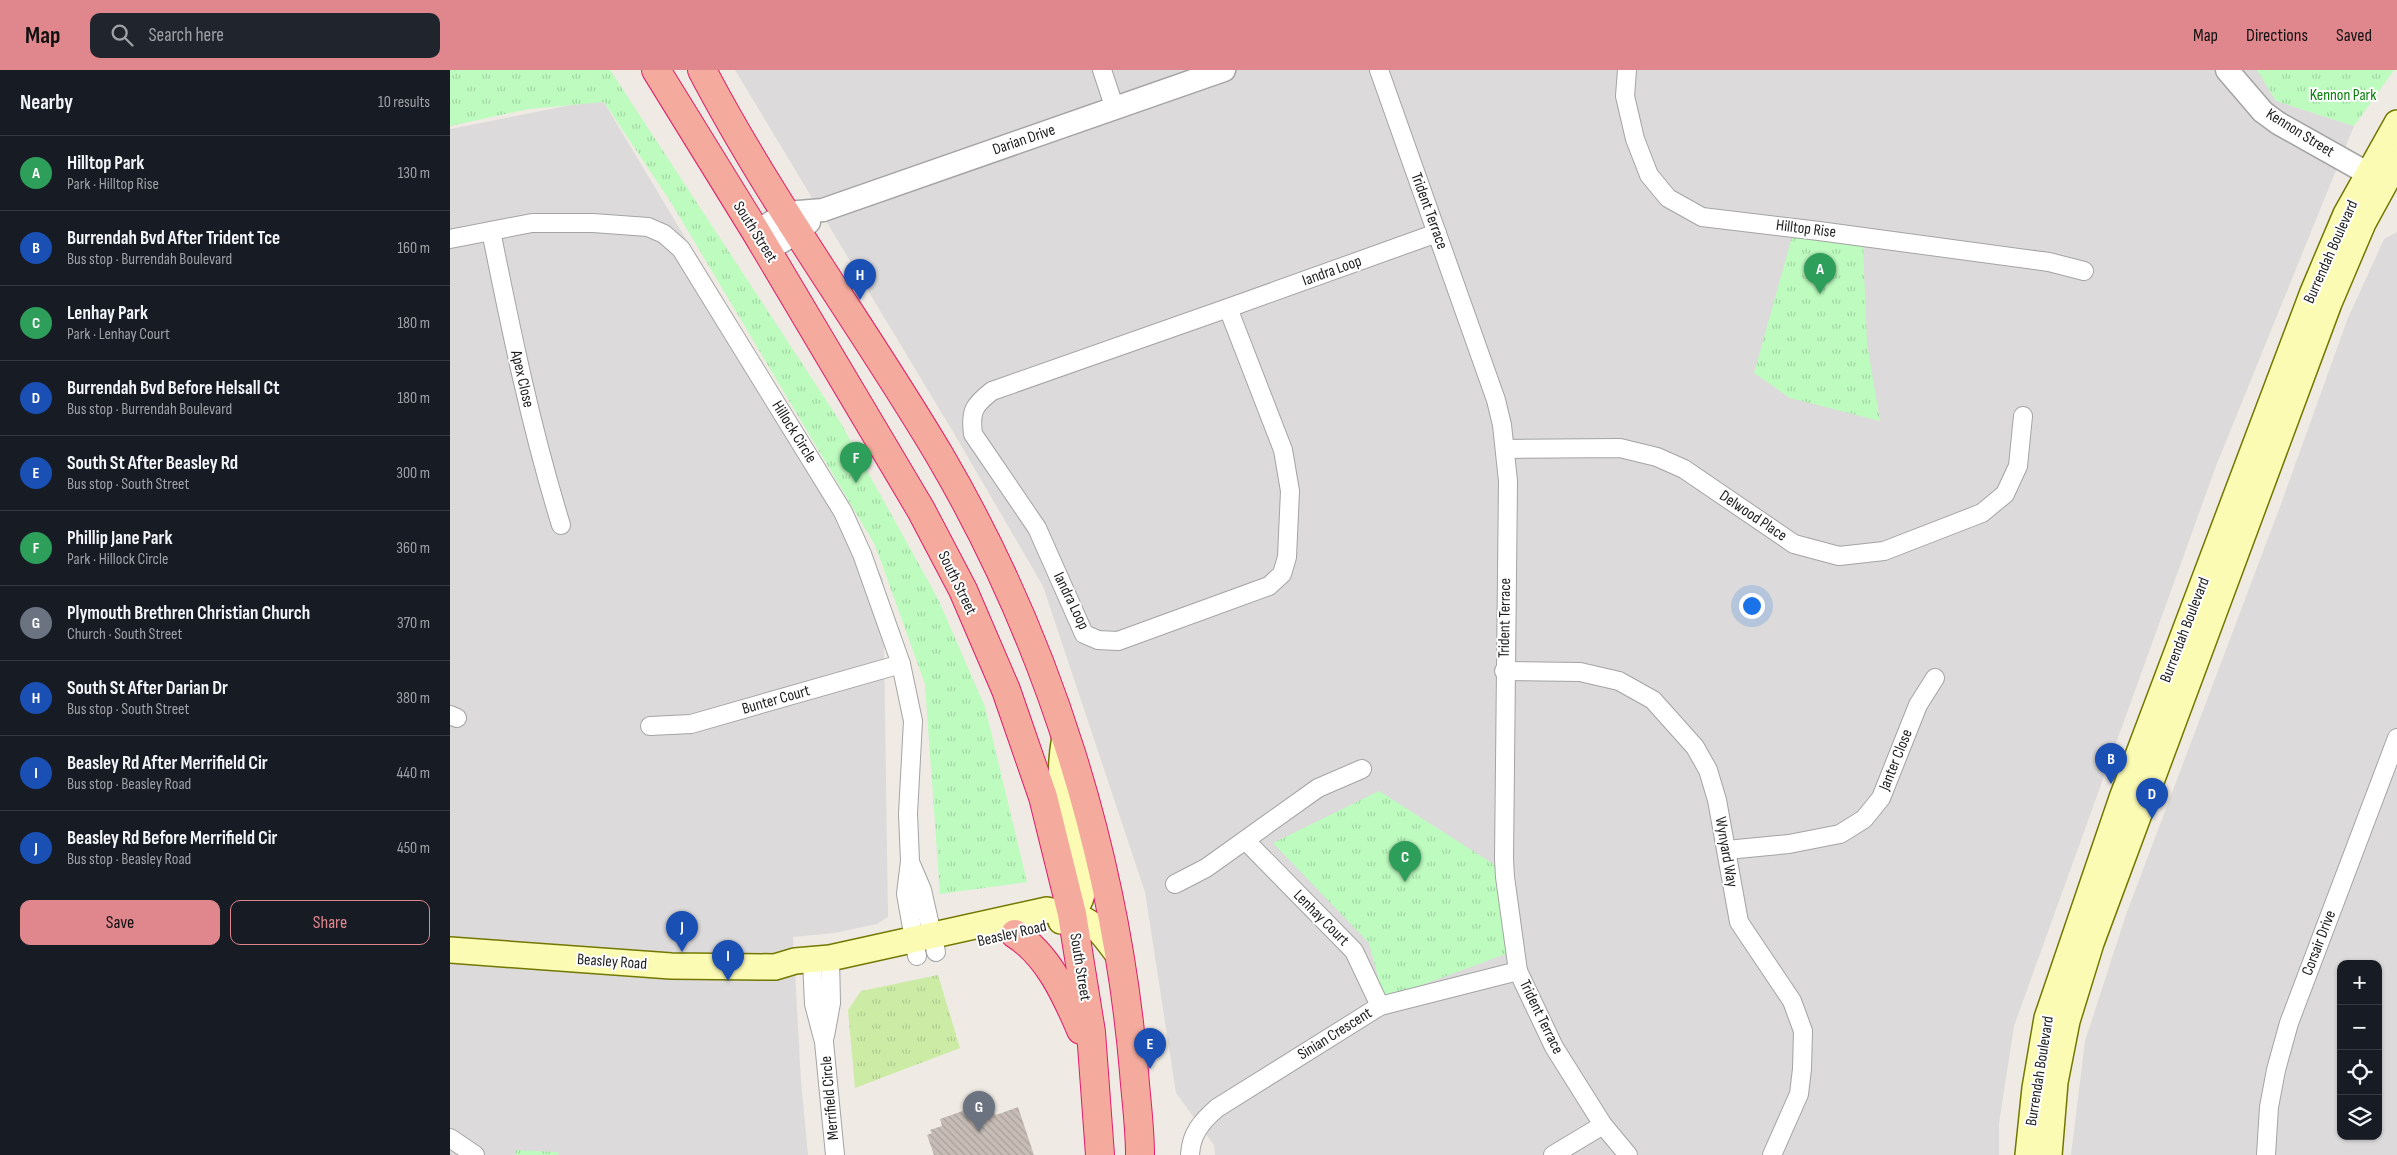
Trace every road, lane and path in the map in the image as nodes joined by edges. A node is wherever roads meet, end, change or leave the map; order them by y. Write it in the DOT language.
graph roads {
  1 [pos="656,70"];
  2 [pos="702,70"];
  3 [pos="1102,70"];
  4 [pos="1224,70"];
  5 [pos="1379,70"];
  6 [pos="1627,70"];
  7 [pos="2227,70"];
  8 [pos="1116,109"];
  9 [pos="2397,123"];
  10 [pos="2397,161"];
  11 [pos="2383,182"];
  12 [pos="792,222"];
  13 [pos="491,231"];
  14 [pos="1436,233"];
  15 [pos="450,239"];
  16 [pos="761,241"];
  17 [pos="2084,270"];
  18 [pos="1228,308"];
  19 [pos="2023,416"];
  20 [pos="1506,449"];
  21 [pos="561,525"];
  22 [pos="901,664"];
  23 [pos="1504,670"];
  24 [pos="1935,678"];
  25 [pos="650,726"];
  26 [pos="1065,736"];
  27 [pos="2397,738"];
  28 [pos="1362,768"];
  29 [pos="1246,841"];
  30 [pos="1726,850"];
  31 [pos="1175,884"];
  32 [pos="1072,914"];
  33 [pos="1015,934"];
  34 [pos="925,946"];
  35 [pos="450,950"];
  36 [pos="1120,957"];
  37 [pos="821,967"];
  38 [pos="1518,971"];
  39 [pos="1380,1006"];
  40 [pos="1093,1059"];
  41 [pos="1603,1125"];
  42 [pos="450,1138"];
  43 [pos="475,1155"];
  44 [pos="835,1155"];
  45 [pos="1100,1155"];
  46 [pos="1140,1155"];
  47 [pos="1190,1155"];
  48 [pos="1553,1155"];
  49 [pos="1628,1155"];
  50 [pos="1772,1155"];
  51 [pos="2028,1155"];
  52 [pos="2049,1155"];
  53 [pos="2266,1155"];
  1 -- 16 [label="highway, South Street"];
  2 -- 12 [label="highway"];
  3 -- 8 [label="street"];
  4 -- 8 [label="street, Darian Drive"];
  5 -- 14 [label="street, Trident Terrace"];
  6 -- 17 [label="street, Hilltop Rise"];
  7 -- 11 [label="street, Kennon Street"];
  8 -- 12 [label="street, Darian Drive"];
  9 -- 11 [label="main road, Burrendah Boulevard"];
  10 -- 11 [label="main road, Burrendah Boulevard"];
  11 -- 51 [label="main road, Burrendah Boulevard"];
  11 -- 52 [label="main road, Burrendah Boulevard"];
  12 -- 16 [label="street, Darian Drive"];
  12 -- 26 [label="highway"];
  13 -- 15 [label="street, Hillock Circle"];
  13 -- 21 [label="street, Apex Close"];
  13 -- 22 [label="street, Hillock Circle"];
  14 -- 18 [label="street, Iandra Loop"];
  14 -- 20 [label="street, Trident Terrace"];
  16 -- 32 [label="highway, South Street"];
  18 -- 18 [label="street, Iandra Loop"];
  19 -- 20 [label="street, Delwood Place"];
  20 -- 23 [label="street, Trident Terrace"];
  22 -- 25 [label="street, Bunter Court"];
  22 -- 34 [label="street, Hillock Circle"];
  23 -- 30 [label="street, Wynyard Way"];
  23 -- 38 [label="street, Trident Terrace"];
  24 -- 30 [label="street, Janter Close"];
  26 -- 32 [label="main road"];
  26 -- 36 [label="highway"];
  27 -- 53 [label="street, Corsair Drive"];
  28 -- 29 [label="street"];
  29 -- 31 [label="street"];
  29 -- 39 [label="street, Lenhay Court"];
  30 -- 50 [label="street, Wynyard Way"];
  32 -- 33 [label="main road, Beasley Road"];
  32 -- 34 [label="main road, Beasley Road"];
  32 -- 36 [label="main road, Beasley Road"];
  32 -- 40 [label="highway, South Street"];
  33 -- 34 [label="main road, Beasley Road"];
  33 -- 40 [label="highway"];
  34 -- 37 [label="main road, Beasley Road"];
  35 -- 37 [label="main road, Beasley Road"];
  36 -- 46 [label="highway"];
  37 -- 44 [label="street, Merrifield Circle"];
  38 -- 39 [label="street, Sinian Crescent"];
  38 -- 41 [label="street, Trident Terrace"];
  39 -- 47 [label="street, Sinian Crescent"];
  40 -- 45 [label="highway, South Street"];
  41 -- 48 [label="street"];
  41 -- 49 [label="street, Trident Terrace"];
  42 -- 43 [label="street"];
}
